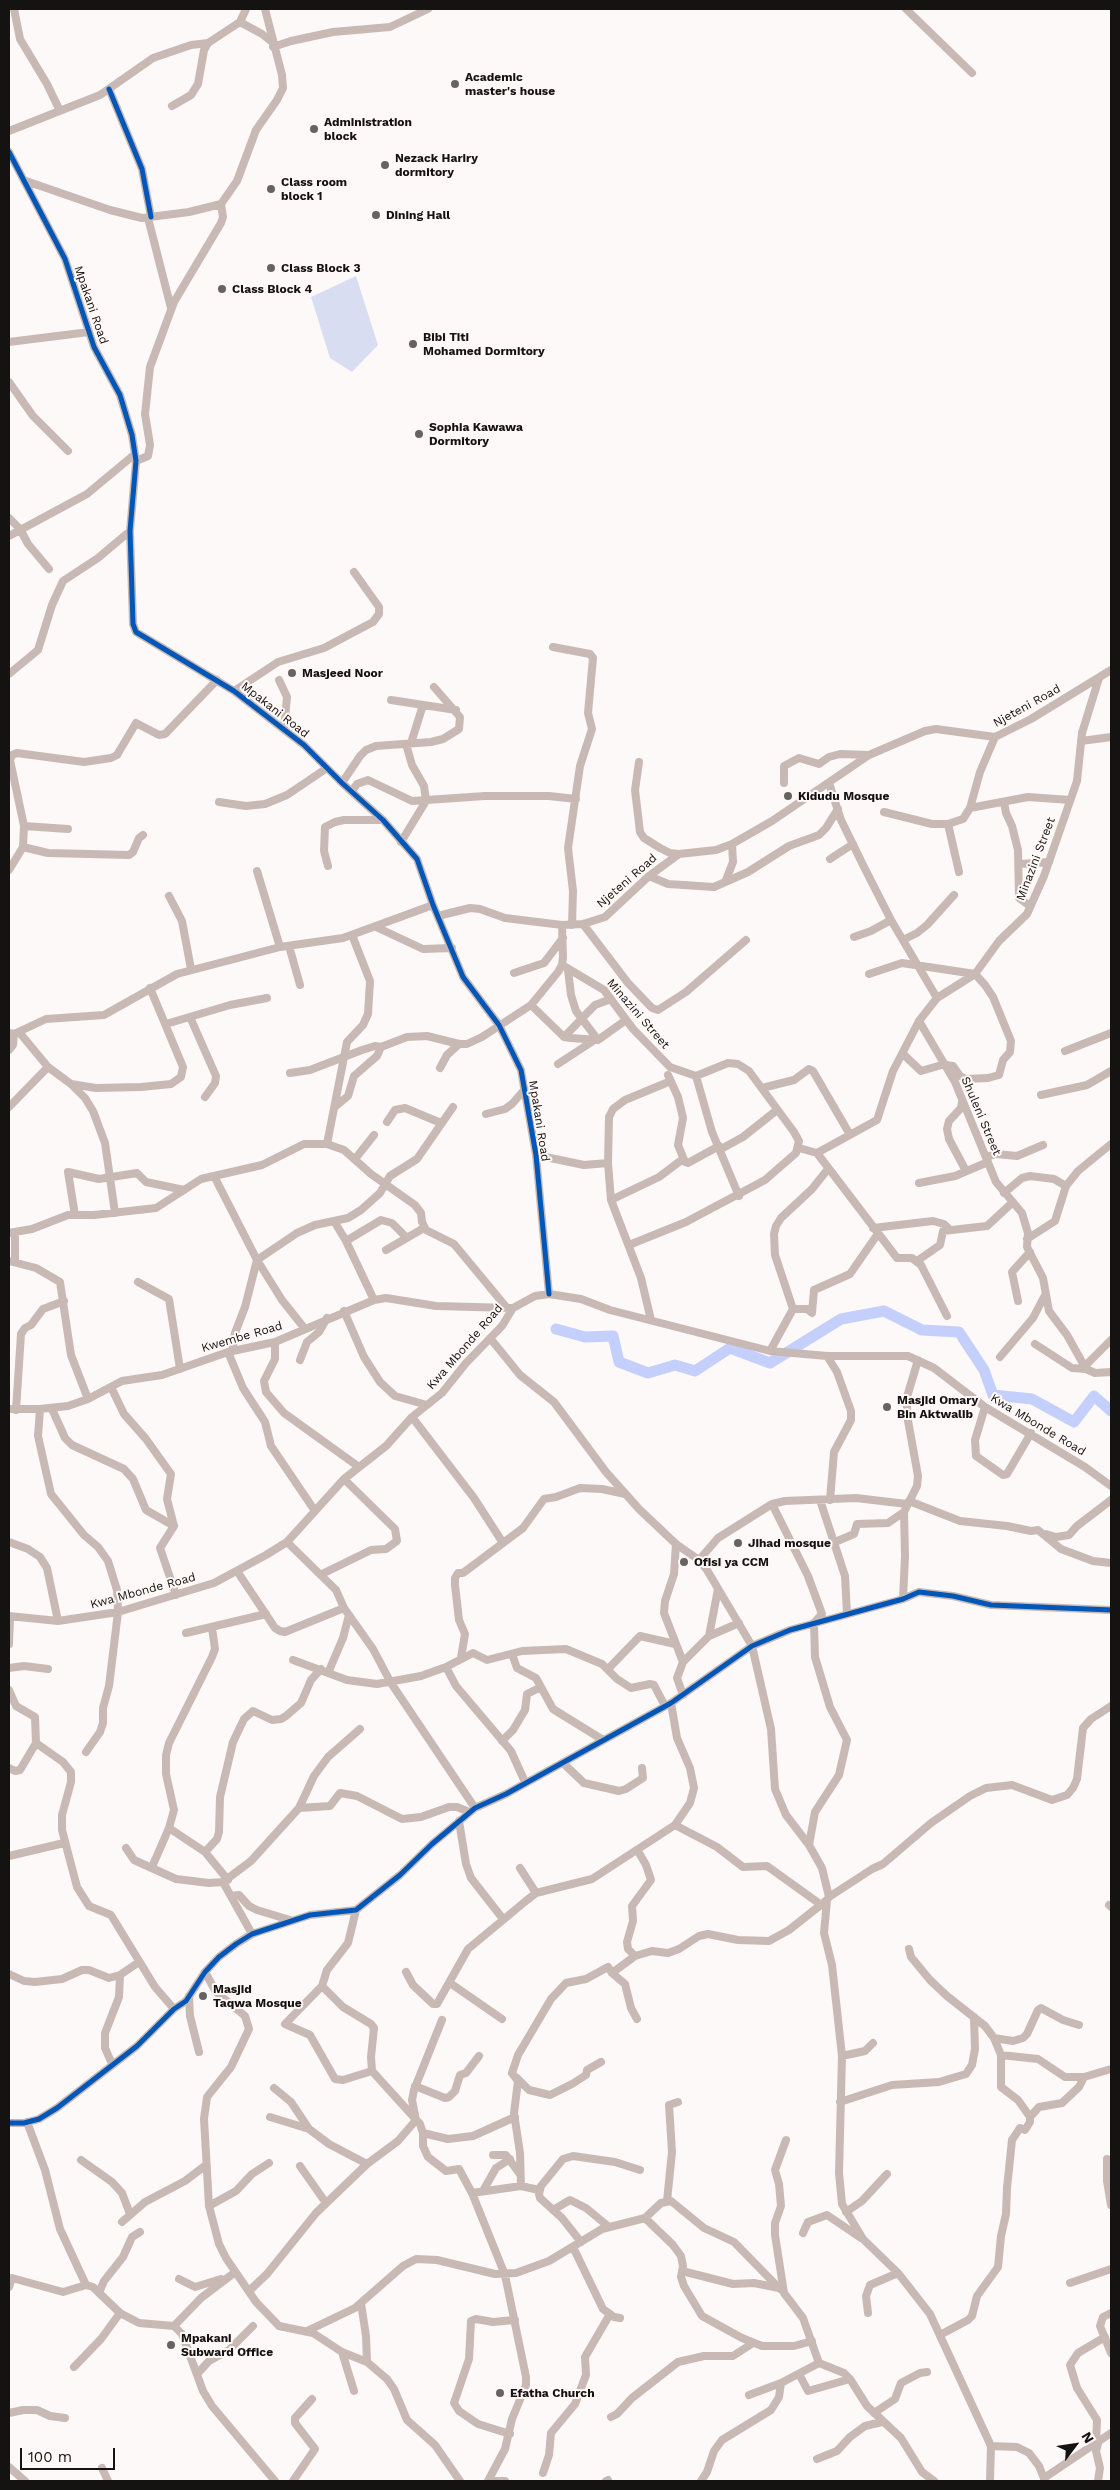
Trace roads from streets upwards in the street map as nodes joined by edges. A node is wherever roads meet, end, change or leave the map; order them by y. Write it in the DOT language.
graph roads {
  1 [pos="14,9"];
  2 [pos="246,9"];
  3 [pos="265,9"];
  4 [pos="428,9"];
  5 [pos="906,9"];
  6 [pos="240,22"];
  7 [pos="208,43"];
  8 [pos="273,44"];
  9 [pos="972,74"];
  10 [pos="108,89"];
  11 [pos="172,106"];
  12 [pos="60,111"];
  13 [pos="9,131"];
  14 [pos="9,153"];
  15 [pos="26,181"];
  16 [pos="221,204"];
  17 [pos="150,218"];
  18 [pos="171,309"];
  19 [pos="89,332"];
  20 [pos="9,342"];
  21 [pos="9,382"];
  22 [pos="68,451"];
  23 [pos="136,458"];
  24 [pos="9,518"];
  25 [pos="20,529"];
  26 [pos="130,531"];
  27 [pos="9,536"];
  28 [pos="49,569"];
  29 [pos="354,572"];
  30 [pos="553,647"];
  31 [pos="1111,670"];
  32 [pos="9,674"];
  33 [pos="1099,678"];
  34 [pos="217,680"];
  35 [pos="280,680"];
  36 [pos="434,687"];
  37 [pos="234,691"];
  38 [pos="391,700"];
  39 [pos="423,705"];
  40 [pos="456,710"];
  41 [pos="284,729"];
  42 [pos="995,737"];
  43 [pos="1111,737"];
  44 [pos="1081,741"];
  45 [pos="408,744"];
  46 [pos="869,755"];
  47 [pos="639,762"];
  48 [pos="327,768"];
  49 [pos="342,783"];
  50 [pos="784,783"];
  51 [pos="829,783"];
  52 [pos="352,791"];
  53 [pos="576,799"];
  54 [pos="1070,800"];
  55 [pos="426,801"];
  56 [pos="219,802"];
  57 [pos="1004,802"];
  58 [pos="970,808"];
  59 [pos="838,809"];
  60 [pos="884,812"];
  61 [pos="382,820"];
  62 [pos="948,824"];
  63 [pos="24,826"];
  64 [pos="68,829"];
  65 [pos="143,835"];
  66 [pos="402,842"];
  67 [pos="732,844"];
  68 [pos="853,844"];
  69 [pos="23,847"];
  70 [pos="679,854"];
  71 [pos="830,859"];
  72 [pos="1049,862"];
  73 [pos="1020,864"];
  74 [pos="328,866"];
  75 [pos="9,870"];
  76 [pos="257,871"];
  77 [pos="958,872"];
  78 [pos="649,876"];
  79 [pos="726,880"];
  80 [pos="954,895"];
  81 [pos="169,896"];
  82 [pos="433,906"];
  83 [pos="1030,906"];
  84 [pos="438,916"];
  85 [pos="891,920"];
  86 [pos="583,924"];
  87 [pos="562,925"];
  88 [pos="572,925"];
  89 [pos="376,927"];
  90 [pos="352,935"];
  91 [pos="854,936"];
  92 [pos="563,938"];
  93 [pos="746,940"];
  94 [pos="903,940"];
  95 [pos="289,946"];
  96 [pos="280,947"];
  97 [pos="452,948"];
  98 [pos="917,965"];
  99 [pos="565,968"];
  100 [pos="190,969"];
  101 [pos="514,973"];
  102 [pos="870,974"];
  103 [pos="975,974"];
  104 [pos="300,985"];
  105 [pos="150,988"];
  106 [pos="267,998"];
  107 [pos="937,998"];
  108 [pos="611,1000"];
  109 [pos="531,1005"];
  110 [pos="190,1017"];
  111 [pos="581,1020"];
  112 [pos="626,1020"];
  113 [pos="919,1021"];
  114 [pos="166,1024"];
  115 [pos="499,1025"];
  116 [pos="14,1033"];
  117 [pos="1111,1033"];
  118 [pos="564,1036"];
  119 [pos="596,1040"];
  120 [pos="458,1044"];
  121 [pos="381,1047"];
  122 [pos="9,1050"];
  123 [pos="1065,1051"];
  124 [pos="903,1054"];
  125 [pos="344,1057"];
  126 [pos="558,1064"];
  127 [pos="946,1064"];
  128 [pos="48,1068"];
  129 [pos="440,1068"];
  130 [pos="1111,1071"];
  131 [pos="290,1073"];
  132 [pos="668,1075"];
  133 [pos="696,1076"];
  134 [pos="71,1084"];
  135 [pos="666,1084"];
  136 [pos="762,1088"];
  137 [pos="525,1089"];
  138 [pos="1041,1095"];
  139 [pos="205,1097"];
  140 [pos="962,1102"];
  141 [pos="336,1106"];
  142 [pos="9,1107"];
  143 [pos="454,1107"];
  144 [pos="777,1110"];
  145 [pos="486,1114"];
  146 [pos="387,1122"];
  147 [pos="441,1123"];
  148 [pos="850,1133"];
  149 [pos="374,1136"];
  150 [pos="327,1144"];
  151 [pos="1111,1144"];
  152 [pos="1043,1145"];
  153 [pos="720,1148"];
  154 [pos="799,1148"];
  155 [pos="817,1152"];
  156 [pos="536,1155"];
  157 [pos="354,1159"];
  158 [pos="683,1159"];
  159 [pos="987,1160"];
  160 [pos="608,1162"];
  161 [pos="828,1169"];
  162 [pos="966,1171"];
  163 [pos="214,1176"];
  164 [pos="111,1178"];
  165 [pos="919,1183"];
  166 [pos="385,1185"];
  167 [pos="1066,1186"];
  168 [pos="184,1190"];
  169 [pos="1004,1193"];
  170 [pos="739,1196"];
  171 [pos="611,1200"];
  172 [pos="1013,1202"];
  173 [pos="115,1213"];
  174 [pos="75,1215"];
  175 [pos="334,1221"];
  176 [pos="424,1228"];
  177 [pos="950,1230"];
  178 [pos="875,1232"];
  179 [pos="12,1233"];
  180 [pos="407,1238"];
  181 [pos="1027,1239"];
  182 [pos="346,1241"];
  183 [pos="629,1246"];
  184 [pos="386,1250"];
  185 [pos="1030,1252"];
  186 [pos="257,1260"];
  187 [pos="12,1261"];
  188 [pos="917,1261"];
  189 [pos="138,1282"];
  190 [pos="549,1294"];
  191 [pos="1044,1297"];
  192 [pos="374,1300"];
  193 [pos="64,1301"];
  194 [pos="1018,1301"];
  195 [pos="510,1308"];
  196 [pos="793,1309"];
  197 [pos="344,1311"];
  198 [pos="947,1316"];
  199 [pos="327,1318"];
  200 [pos="651,1320"];
  201 [pos="305,1329"];
  202 [pos="490,1338"];
  203 [pos="1111,1340"];
  204 [pos="274,1342"];
  205 [pos="1035,1344"];
  206 [pos="230,1351"];
  207 [pos="770,1351"];
  208 [pos="828,1356"];
  209 [pos="1000,1357"];
  210 [pos="300,1360"];
  211 [pos="918,1360"];
  212 [pos="1085,1368"];
  213 [pos="180,1369"];
  214 [pos="1111,1372"];
  215 [pos="111,1387"];
  216 [pos="88,1399"];
  217 [pos="428,1405"];
  218 [pos="985,1407"];
  219 [pos="52,1408"];
  220 [pos="40,1409"];
  221 [pos="12,1410"];
  222 [pos="412,1417"];
  223 [pos="1031,1433"];
  224 [pos="359,1467"];
  225 [pos="344,1479"];
  226 [pos="1111,1486"];
  227 [pos="626,1494"];
  228 [pos="820,1500"];
  229 [pos="830,1500"];
  230 [pos="1111,1500"];
  231 [pos="908,1503"];
  232 [pos="772,1504"];
  233 [pos="315,1511"];
  234 [pos="904,1512"];
  235 [pos="174,1526"];
  236 [pos="1042,1532"];
  237 [pos="9,1542"];
  238 [pos="288,1542"];
  239 [pos="834,1542"];
  240 [pos="503,1543"];
  241 [pos="676,1544"];
  242 [pos="699,1560"];
  243 [pos="1111,1563"];
  244 [pos="237,1571"];
  245 [pos="322,1574"];
  246 [pos="718,1589"];
  247 [pos="176,1595"];
  248 [pos="903,1599"];
  249 [pos="1111,1610"];
  250 [pos="347,1611"];
  251 [pos="118,1612"];
  252 [pos="266,1614"];
  253 [pos="847,1614"];
  254 [pos="10,1616"];
  255 [pos="58,1621"];
  256 [pos="739,1623"];
  257 [pos="814,1623"];
  258 [pos="212,1628"];
  259 [pos="186,1633"];
  260 [pos="710,1636"];
  261 [pos="9,1644"];
  262 [pos="675,1644"];
  263 [pos="752,1646"];
  264 [pos="512,1654"];
  265 [pos="461,1658"];
  266 [pos="293,1660"];
  267 [pos="683,1662"];
  268 [pos="446,1667"];
  269 [pos="9,1668"];
  270 [pos="48,1669"];
  271 [pos="608,1669"];
  272 [pos="325,1671"];
  273 [pos="391,1683"];
  274 [pos="541,1687"];
  275 [pos="9,1690"];
  276 [pos="683,1695"];
  277 [pos="668,1704"];
  278 [pos="1111,1706"];
  279 [pos="360,1729"];
  280 [pos="603,1740"];
  281 [pos="502,1741"];
  282 [pos="36,1744"];
  283 [pos="86,1752"];
  284 [pos="563,1763"];
  285 [pos="9,1768"];
  286 [pos="642,1768"];
  287 [pos="525,1782"];
  288 [pos="299,1808"];
  289 [pos="472,1810"];
  290 [pos="459,1822"];
  291 [pos="675,1825"];
  292 [pos="169,1828"];
  293 [pos="64,1843"];
  294 [pos="808,1845"];
  295 [pos="126,1848"];
  296 [pos="638,1851"];
  297 [pos="205,1852"];
  298 [pos="9,1856"];
  299 [pos="152,1867"];
  300 [pos="520,1868"];
  301 [pos="225,1881"];
  302 [pos="536,1893"];
  303 [pos="231,1896"];
  304 [pos="825,1900"];
  305 [pos="356,1910"];
  306 [pos="503,1920"];
  307 [pos="292,1921"];
  308 [pos="252,1934"];
  309 [pos="909,1949"];
  310 [pos="635,1956"];
  311 [pos="139,1962"];
  312 [pos="205,1972"];
  313 [pos="406,1972"];
  314 [pos="612,1973"];
  315 [pos="9,1974"];
  316 [pos="120,1975"];
  317 [pos="450,1983"];
  318 [pos="322,1986"];
  319 [pos="189,1996"];
  320 [pos="174,2009"];
  321 [pos="974,2017"];
  322 [pos="502,2019"];
  323 [pos="637,2019"];
  324 [pos="442,2020"];
  325 [pos="1079,2025"];
  326 [pos="994,2038"];
  327 [pos="873,2043"];
  328 [pos="199,2052"];
  329 [pos="1001,2055"];
  330 [pos="479,2056"];
  331 [pos="842,2056"];
  332 [pos="601,2062"];
  333 [pos="112,2064"];
  334 [pos="1111,2069"];
  335 [pos="372,2071"];
  336 [pos="512,2073"];
  337 [pos="1084,2077"];
  338 [pos="415,2086"];
  339 [pos="274,2088"];
  340 [pos="678,2102"];
  341 [pos="840,2102"];
  342 [pos="270,2117"];
  343 [pos="515,2117"];
  344 [pos="1030,2117"];
  345 [pos="416,2120"];
  346 [pos="27,2122"];
  347 [pos="9,2123"];
  348 [pos="310,2129"];
  349 [pos="423,2133"];
  350 [pos="786,2140"];
  351 [pos="493,2155"];
  352 [pos="510,2159"];
  353 [pos="1107,2159"];
  354 [pos="81,2160"];
  355 [pos="268,2163"];
  356 [pos="367,2164"];
  357 [pos="206,2165"];
  358 [pos="300,2166"];
  359 [pos="640,2170"];
  360 [pos="519,2173"];
  361 [pos="887,2174"];
  362 [pos="520,2186"];
  363 [pos="539,2190"];
  364 [pos="483,2191"];
  365 [pos="472,2193"];
  366 [pos="667,2201"];
  367 [pos="326,2203"];
  368 [pos="1111,2205"];
  369 [pos="209,2206"];
  370 [pos="553,2210"];
  371 [pos="846,2212"];
  372 [pos="130,2214"];
  373 [pos="645,2218"];
  374 [pos="122,2222"];
  375 [pos="609,2227"];
  376 [pos="140,2232"];
  377 [pos="803,2233"];
  378 [pos="863,2239"];
  379 [pos="581,2242"];
  380 [pos="573,2247"];
  381 [pos="1111,2269"];
  382 [pos="682,2271"];
  383 [pos="234,2273"];
  384 [pos="898,2273"];
  385 [pos="505,2275"];
  386 [pos="10,2277"];
  387 [pos="226,2278"];
  388 [pos="179,2279"];
  389 [pos="1070,2283"];
  390 [pos="86,2285"];
  391 [pos="9,2287"];
  392 [pos="782,2289"];
  393 [pos="249,2291"];
  394 [pos="99,2293"];
  395 [pos="361,2303"];
  396 [pos="120,2313"];
  397 [pos="868,2313"];
  398 [pos="1111,2313"];
  399 [pos="610,2314"];
  400 [pos="620,2318"];
  401 [pos="516,2320"];
  402 [pos="174,2326"];
  403 [pos="253,2326"];
  404 [pos="307,2331"];
  405 [pos="940,2334"];
  406 [pos="1105,2337"];
  407 [pos="812,2341"];
  408 [pos="752,2343"];
  409 [pos="342,2352"];
  410 [pos="1111,2353"];
  411 [pos="367,2362"];
  412 [pos="818,2363"];
  413 [pos="74,2367"];
  414 [pos="927,2372"];
  415 [pos="198,2373"];
  416 [pos="799,2374"];
  417 [pos="850,2379"];
  418 [pos="781,2383"];
  419 [pos="354,2392"];
  420 [pos="750,2395"];
  421 [pos="312,2399"];
  422 [pos="874,2412"];
  423 [pos="9,2413"];
  424 [pos="611,2417"];
  425 [pos="66,2418"];
  426 [pos="882,2422"];
  427 [pos="1111,2432"];
  428 [pos="510,2434"];
  429 [pos="1098,2441"];
  430 [pos="991,2446"];
  431 [pos="817,2459"];
  432 [pos="9,2467"];
  433 [pos="102,2468"];
  434 [pos="544,2473"];
  435 [pos="1045,2480"];
  436 [pos="25,2481"];
  437 [pos="108,2481"];
  438 [pos="274,2481"];
  439 [pos="293,2481"];
  440 [pos="460,2481"];
  441 [pos="505,2481"];
  442 [pos="701,2481"];
  443 [pos="934,2481"];
  444 [pos="990,2481"];
  445 [pos="1098,2481"];
  1 -- 12 [label="street"];
  2 -- 6 [label="street"];
  3 -- 8 [label="street"];
  4 -- 8 [label="street"];
  5 -- 9 [label="street"];
  6 -- 7 [label="street"];
  6 -- 8 [label="street"];
  7 -- 10 [label="street"];
  7 -- 11 [label="street"];
  8 -- 16 [label="street"];
  10 -- 12 [label="street"];
  10 -- 17 [label="street"];
  12 -- 13 [label="street"];
  14 -- 15 [label="street, Mpakani Road"];
  15 -- 17 [label="street"];
  15 -- 19 [label="street, Mpakani Road"];
  16 -- 17 [label="street"];
  16 -- 18 [label="street"];
  17 -- 18 [label="street"];
  18 -- 23 [label="street"];
  19 -- 20 [label="street"];
  19 -- 23 [label="street, Mpakani Road"];
  21 -- 22 [label="street"];
  23 -- 25 [label="street"];
  23 -- 26 [label="street, Mpakani Road"];
  24 -- 25 [label="street"];
  25 -- 27 [label="street"];
  25 -- 28 [label="street"];
  26 -- 32 [label="street"];
  26 -- 34 [label="street, Mpakani Road"];
  29 -- 37 [label="street"];
  30 -- 53 [label="street"];
  31 -- 33 [label="street, Njeteni Road"];
  33 -- 42 [label="street, Njeteni Road"];
  33 -- 44 [label="street, Minazini Street"];
  34 -- 37 [label="street, Mpakani Road"];
  34 -- 63 [label="street"];
  35 -- 41 [label="street"];
  36 -- 40 [label="street"];
  37 -- 41 [label="street, Mpakani Road"];
  38 -- 39 [label="street"];
  39 -- 40 [label="street"];
  39 -- 45 [label="street"];
  40 -- 45 [label="street"];
  41 -- 48 [label="street, Mpakani Road"];
  42 -- 46 [label="street, Njeteni Road"];
  42 -- 58 [label="street"];
  43 -- 44 [label="street"];
  44 -- 54 [label="street, Minazini Street"];
  45 -- 49 [label="street"];
  45 -- 55 [label="street"];
  46 -- 50 [label="street"];
  46 -- 51 [label="street, Njeteni Road"];
  47 -- 70 [label="street"];
  48 -- 49 [label="street, Mpakani Road"];
  48 -- 56 [label="street"];
  49 -- 52 [label="street, Mpakani Road"];
  51 -- 59 [label="street"];
  51 -- 67 [label="street, Njeteni Road"];
  52 -- 55 [label="street"];
  52 -- 61 [label="street, Mpakani Road"];
  53 -- 55 [label="street"];
  53 -- 88 [label="street"];
  54 -- 57 [label="street"];
  54 -- 72 [label="street, Minazini Street"];
  55 -- 66 [label="street"];
  57 -- 58 [label="street"];
  57 -- 73 [label="street"];
  58 -- 62 [label="street"];
  59 -- 68 [label="street"];
  59 -- 79 [label="street"];
  60 -- 62 [label="street"];
  61 -- 66 [label="street, Mpakani Road"];
  61 -- 74 [label="street"];
  62 -- 77 [label="street"];
  63 -- 64 [label="street"];
  63 -- 69 [label="street"];
  65 -- 69 [label="street"];
  66 -- 82 [label="street, Mpakani Road"];
  67 -- 70 [label="street, Njeteni Road"];
  67 -- 79 [label="street"];
  68 -- 71 [label="street"];
  68 -- 85 [label="street"];
  69 -- 75 [label="street"];
  70 -- 78 [label="street, Njeteni Road"];
  72 -- 73 [label="street"];
  72 -- 83 [label="street, Minazini Street"];
  73 -- 83 [label="street"];
  76 -- 96 [label="street"];
  78 -- 79 [label="street"];
  78 -- 86 [label="street, Njeteni Road"];
  80 -- 94 [label="street"];
  81 -- 100 [label="street"];
  82 -- 84 [label="street, Mpakani Road"];
  82 -- 89 [label="street"];
  83 -- 103 [label="street, Minazini Street"];
  84 -- 87 [label="street, Njeteni Road"];
  84 -- 97 [label="street, Mpakani Road"];
  85 -- 91 [label="street"];
  85 -- 94 [label="street"];
  86 -- 88 [label="street, Njeteni Road"];
  86 -- 93 [label="street"];
  87 -- 88 [label="street, Njeteni Road"];
  87 -- 92 [label="street"];
  89 -- 90 [label="street"];
  89 -- 97 [label="street"];
  90 -- 95 [label="street"];
  90 -- 125 [label="street"];
  92 -- 99 [label="street"];
  92 -- 101 [label="street"];
  94 -- 98 [label="street"];
  95 -- 96 [label="street"];
  95 -- 104 [label="street"];
  96 -- 100 [label="street"];
  97 -- 115 [label="street, Mpakani Road"];
  98 -- 102 [label="street"];
  98 -- 103 [label="street"];
  98 -- 107 [label="street"];
  99 -- 108 [label="street, Minazini Street"];
  99 -- 109 [label="street"];
  99 -- 111 [label="street"];
  100 -- 105 [label="street"];
  103 -- 107 [label="street, Minazini Street"];
  103 -- 127 [label="street"];
  105 -- 114 [label="street"];
  105 -- 116 [label="street"];
  106 -- 110 [label="street"];
  107 -- 113 [label="street, Minazini Street"];
  108 -- 111 [label="street"];
  108 -- 112 [label="street, Minazini Street"];
  109 -- 115 [label="street"];
  109 -- 118 [label="street"];
  110 -- 114 [label="street"];
  110 -- 139 [label="street"];
  111 -- 118 [label="street"];
  111 -- 119 [label="street"];
  112 -- 119 [label="street"];
  112 -- 133 [label="street, Minazini Street"];
  113 -- 124 [label="street, Minazini Street"];
  113 -- 127 [label="street, Shuleni Street"];
  114 -- 134 [label="street"];
  115 -- 120 [label="street"];
  115 -- 137 [label="street, Mpakani Road"];
  116 -- 122 [label="street"];
  116 -- 128 [label="street"];
  117 -- 123 [label="street"];
  118 -- 119 [label="street"];
  119 -- 126 [label="street"];
  120 -- 121 [label="street"];
  120 -- 129 [label="street"];
  121 -- 125 [label="street"];
  121 -- 141 [label="street"];
  124 -- 127 [label="street"];
  124 -- 148 [label="street, Minazini Street"];
  125 -- 131 [label="street"];
  125 -- 141 [label="street"];
  127 -- 140 [label="street, Shuleni Street"];
  128 -- 134 [label="street"];
  128 -- 142 [label="street"];
  130 -- 138 [label="street"];
  132 -- 158 [label="street"];
  133 -- 136 [label="street"];
  133 -- 153 [label="street"];
  134 -- 164 [label="street"];
  135 -- 160 [label="street"];
  136 -- 144 [label="street"];
  136 -- 148 [label="street"];
  137 -- 145 [label="street"];
  137 -- 156 [label="street, Mpakani Road"];
  140 -- 159 [label="street, Shuleni Street"];
  140 -- 162 [label="street"];
  141 -- 150 [label="street"];
  143 -- 147 [label="street"];
  144 -- 153 [label="street"];
  144 -- 154 [label="street"];
  146 -- 147 [label="street"];
  147 -- 166 [label="street"];
  148 -- 155 [label="street, Minazini Street"];
  149 -- 157 [label="street"];
  150 -- 157 [label="street"];
  150 -- 163 [label="street"];
  151 -- 167 [label="street"];
  152 -- 159 [label="street"];
  153 -- 158 [label="street"];
  153 -- 170 [label="street"];
  154 -- 155 [label="street"];
  154 -- 170 [label="street"];
  155 -- 161 [label="street"];
  156 -- 160 [label="street"];
  156 -- 190 [label="street, Mpakani Road"];
  157 -- 166 [label="street"];
  158 -- 171 [label="street"];
  159 -- 162 [label="street"];
  159 -- 169 [label="street, Shuleni Street"];
  160 -- 171 [label="street"];
  161 -- 178 [label="street"];
  161 -- 196 [label="street"];
  162 -- 165 [label="street"];
  163 -- 168 [label="street"];
  163 -- 186 [label="street"];
  164 -- 168 [label="street"];
  164 -- 173 [label="street"];
  164 -- 174 [label="street"];
  166 -- 175 [label="street"];
  166 -- 176 [label="street"];
  167 -- 169 [label="street"];
  167 -- 181 [label="street"];
  168 -- 173 [label="street"];
  169 -- 172 [label="street, Shuleni Street"];
  170 -- 183 [label="street"];
  171 -- 183 [label="street"];
  172 -- 177 [label="street"];
  172 -- 181 [label="street, Shuleni Street"];
  173 -- 174 [label="street"];
  174 -- 179 [label="street"];
  175 -- 182 [label="street"];
  175 -- 186 [label="street"];
  176 -- 180 [label="street"];
  176 -- 195 [label="street"];
  177 -- 178 [label="street"];
  177 -- 188 [label="street"];
  178 -- 188 [label="street"];
  178 -- 196 [label="street"];
  179 -- 187 [label="street"];
  180 -- 182 [label="street"];
  180 -- 184 [label="street"];
  181 -- 185 [label="street"];
  182 -- 192 [label="street"];
  183 -- 200 [label="street"];
  185 -- 191 [label="street"];
  185 -- 194 [label="street"];
  186 -- 201 [label="street"];
  186 -- 206 [label="street"];
  187 -- 193 [label="street"];
  188 -- 198 [label="street"];
  189 -- 213 [label="street"];
  190 -- 195 [label="street, Kwa Mbonde Road"];
  190 -- 200 [label="street, Kwa Mbonde Road"];
  191 -- 209 [label="street"];
  191 -- 212 [label="street"];
  192 -- 195 [label="street, Kwembe Road"];
  192 -- 197 [label="street, Kwembe Road"];
  193 -- 216 [label="street"];
  193 -- 221 [label="street"];
  195 -- 202 [label="street, Kwa Mbonde Road"];
  196 -- 207 [label="street"];
  197 -- 199 [label="street, Kwembe Road"];
  197 -- 217 [label="street"];
  199 -- 201 [label="street, Kwembe Road"];
  199 -- 210 [label="street"];
  200 -- 207 [label="street, Kwa Mbonde Road"];
  201 -- 204 [label="street, Kwembe Road"];
  202 -- 217 [label="street, Kwa Mbonde Road"];
  202 -- 227 [label="street"];
  203 -- 212 [label="street"];
  204 -- 206 [label="street, Kwembe Road"];
  204 -- 224 [label="street"];
  205 -- 212 [label="street"];
  206 -- 213 [label="street, Kwembe Road"];
  206 -- 233 [label="street"];
  207 -- 208 [label="street, Kwa Mbonde Road"];
  208 -- 211 [label="street, Kwa Mbonde Road"];
  208 -- 229 [label="street"];
  211 -- 218 [label="street, Kwa Mbonde Road"];
  211 -- 231 [label="street"];
  212 -- 214 [label="street"];
  213 -- 215 [label="street, Kwembe Road"];
  215 -- 216 [label="street, Kwembe Road"];
  215 -- 235 [label="street"];
  216 -- 219 [label="street, Kwembe Road"];
  217 -- 222 [label="street, Kwa Mbonde Road"];
  218 -- 223 [label="street, Kwa Mbonde Road"];
  218 -- 223 [label="street"];
  219 -- 220 [label="street, Kwembe Road"];
  219 -- 235 [label="street"];
  220 -- 221 [label="street, Kwembe Road"];
  220 -- 251 [label="street"];
  222 -- 224 [label="street, Kwa Mbonde Road"];
  222 -- 240 [label="street"];
  223 -- 226 [label="street, Kwa Mbonde Road"];
  224 -- 225 [label="street, Kwa Mbonde Road"];
  225 -- 233 [label="street, Kwa Mbonde Road"];
  225 -- 245 [label="street"];
  227 -- 240 [label="street"];
  227 -- 241 [label="street"];
  228 -- 229 [label="street"];
  228 -- 232 [label="street"];
  228 -- 239 [label="street"];
  229 -- 231 [label="street"];
  230 -- 236 [label="street"];
  231 -- 234 [label="street"];
  231 -- 236 [label="street"];
  232 -- 242 [label="street"];
  232 -- 257 [label="street"];
  233 -- 238 [label="street, Kwa Mbonde Road"];
  234 -- 239 [label="street"];
  234 -- 248 [label="street"];
  235 -- 247 [label="street"];
  236 -- 243 [label="street"];
  237 -- 255 [label="street"];
  238 -- 244 [label="street, Kwa Mbonde Road"];
  238 -- 245 [label="street"];
  239 -- 253 [label="street"];
  240 -- 265 [label="street"];
  241 -- 242 [label="street"];
  241 -- 262 [label="street"];
  242 -- 246 [label="street"];
  244 -- 247 [label="street, Kwa Mbonde Road"];
  244 -- 252 [label="street"];
  245 -- 250 [label="street"];
  246 -- 256 [label="street"];
  246 -- 260 [label="street"];
  247 -- 251 [label="street, Kwa Mbonde Road"];
  248 -- 249 [label="street"];
  248 -- 253 [label="street"];
  250 -- 252 [label="street"];
  250 -- 272 [label="street"];
  250 -- 273 [label="street"];
  251 -- 255 [label="street, Kwa Mbonde Road"];
  251 -- 283 [label="street"];
  252 -- 258 [label="street"];
  253 -- 257 [label="street"];
  254 -- 255 [label="street, Kwa Mbonde Road"];
  254 -- 261 [label="street"];
  256 -- 260 [label="street"];
  256 -- 263 [label="street"];
  257 -- 263 [label="street"];
  257 -- 294 [label="street"];
  258 -- 259 [label="street"];
  258 -- 292 [label="street"];
  260 -- 267 [label="street"];
  262 -- 267 [label="street"];
  262 -- 271 [label="street"];
  263 -- 276 [label="street"];
  263 -- 294 [label="street"];
  264 -- 265 [label="street"];
  264 -- 271 [label="street"];
  264 -- 274 [label="street"];
  265 -- 268 [label="street"];
  266 -- 272 [label="street"];
  267 -- 276 [label="street"];
  268 -- 273 [label="street"];
  268 -- 281 [label="street"];
  269 -- 270 [label="street"];
  271 -- 277 [label="street"];
  272 -- 273 [label="street"];
  272 -- 297 [label="street"];
  273 -- 289 [label="street"];
  274 -- 280 [label="street"];
  274 -- 281 [label="street"];
  275 -- 282 [label="street"];
  276 -- 277 [label="street"];
  277 -- 280 [label="street"];
  277 -- 291 [label="street"];
  278 -- 304 [label="street"];
  279 -- 288 [label="street"];
  280 -- 284 [label="street"];
  281 -- 287 [label="street"];
  282 -- 285 [label="street"];
  282 -- 293 [label="street"];
  284 -- 286 [label="street"];
  284 -- 287 [label="street"];
  287 -- 289 [label="street"];
  288 -- 289 [label="street"];
  288 -- 301 [label="street"];
  289 -- 290 [label="street"];
  290 -- 305 [label="street"];
  290 -- 306 [label="street"];
  291 -- 296 [label="street"];
  291 -- 304 [label="street"];
  292 -- 297 [label="street"];
  292 -- 299 [label="street"];
  293 -- 298 [label="street"];
  293 -- 311 [label="street"];
  294 -- 304 [label="street"];
  295 -- 299 [label="street"];
  296 -- 302 [label="street"];
  296 -- 310 [label="street"];
  297 -- 301 [label="street"];
  299 -- 301 [label="street"];
  300 -- 302 [label="street"];
  301 -- 303 [label="street"];
  302 -- 306 [label="street"];
  303 -- 307 [label="street"];
  303 -- 308 [label="street"];
  304 -- 310 [label="street"];
  304 -- 331 [label="street"];
  305 -- 307 [label="street"];
  305 -- 318 [label="street"];
  306 -- 317 [label="street"];
  307 -- 308 [label="street"];
  308 -- 312 [label="street"];
  309 -- 321 [label="street"];
  310 -- 314 [label="street"];
  311 -- 316 [label="street"];
  311 -- 320 [label="street"];
  312 -- 319 [label="street"];
  312 -- 357 [label="street"];
  313 -- 317 [label="street"];
  314 -- 323 [label="street"];
  314 -- 336 [label="street"];
  315 -- 316 [label="street"];
  316 -- 333 [label="street"];
  317 -- 322 [label="street"];
  318 -- 335 [label="street"];
  318 -- 335 [label="street"];
  319 -- 320 [label="street"];
  319 -- 328 [label="street"];
  320 -- 333 [label="street"];
  321 -- 326 [label="street"];
  321 -- 341 [label="street"];
  324 -- 338 [label="street"];
  325 -- 326 [label="street"];
  326 -- 329 [label="street"];
  327 -- 331 [label="street"];
  329 -- 337 [label="street"];
  329 -- 344 [label="street"];
  330 -- 338 [label="street"];
  331 -- 341 [label="street"];
  332 -- 336 [label="street"];
  333 -- 346 [label="street"];
  334 -- 337 [label="street"];
  335 -- 345 [label="street"];
  336 -- 343 [label="street"];
  337 -- 344 [label="street"];
  338 -- 345 [label="street"];
  339 -- 348 [label="street"];
  340 -- 366 [label="street"];
  341 -- 371 [label="street"];
  342 -- 348 [label="street"];
  343 -- 349 [label="street"];
  343 -- 360 [label="street"];
  344 -- 405 [label="street"];
  345 -- 349 [label="street"];
  345 -- 356 [label="street"];
  346 -- 347 [label="street"];
  346 -- 390 [label="street"];
  348 -- 356 [label="street"];
  349 -- 365 [label="street"];
  350 -- 392 [label="street"];
  351 -- 352 [label="street"];
  352 -- 360 [label="street"];
  352 -- 364 [label="street"];
  353 -- 368 [label="street"];
  354 -- 372 [label="street"];
  355 -- 369 [label="street"];
  356 -- 367 [label="street"];
  357 -- 369 [label="street"];
  357 -- 372 [label="street"];
  358 -- 367 [label="street"];
  359 -- 363 [label="street"];
  360 -- 362 [label="street"];
  361 -- 371 [label="street"];
  362 -- 363 [label="street"];
  362 -- 364 [label="street"];
  363 -- 370 [label="street"];
  364 -- 365 [label="street"];
  365 -- 385 [label="street"];
  366 -- 373 [label="street"];
  366 -- 392 [label="street"];
  367 -- 393 [label="street"];
  369 -- 383 [label="street"];
  370 -- 375 [label="street"];
  370 -- 379 [label="street"];
  371 -- 378 [label="street"];
  372 -- 374 [label="street"];
  373 -- 375 [label="street"];
  373 -- 382 [label="street"];
  375 -- 379 [label="street"];
  376 -- 394 [label="street"];
  377 -- 378 [label="street"];
  378 -- 384 [label="street"];
  379 -- 380 [label="street"];
  380 -- 385 [label="street"];
  380 -- 399 [label="street"];
  381 -- 389 [label="street"];
  382 -- 392 [label="street"];
  382 -- 408 [label="street"];
  383 -- 387 [label="street"];
  383 -- 393 [label="street"];
  384 -- 397 [label="street"];
  384 -- 405 [label="street"];
  385 -- 395 [label="street"];
  385 -- 401 [label="street"];
  386 -- 390 [label="street"];
  386 -- 391 [label="street"];
  387 -- 388 [label="street"];
  387 -- 402 [label="street"];
  390 -- 394 [label="street"];
  392 -- 407 [label="street"];
  393 -- 404 [label="street"];
  394 -- 396 [label="street"];
  395 -- 404 [label="street"];
  395 -- 411 [label="street"];
  396 -- 402 [label="street"];
  396 -- 413 [label="street"];
  398 -- 406 [label="street"];
  399 -- 400 [label="street"];
  399 -- 434 [label="street"];
  401 -- 428 [label="street"];
  401 -- 428 [label="street"];
  402 -- 415 [label="street"];
  403 -- 415 [label="street"];
  404 -- 409 [label="street"];
  405 -- 430 [label="street"];
  406 -- 410 [label="street"];
  406 -- 429 [label="street"];
  407 -- 408 [label="street"];
  407 -- 412 [label="street"];
  408 -- 424 [label="street"];
  409 -- 411 [label="street"];
  409 -- 419 [label="street"];
  411 -- 440 [label="street"];
  412 -- 416 [label="street"];
  412 -- 417 [label="street"];
  414 -- 422 [label="street"];
  415 -- 438 [label="street"];
  416 -- 417 [label="street"];
  416 -- 418 [label="street"];
  417 -- 422 [label="street"];
  418 -- 420 [label="street"];
  418 -- 442 [label="street"];
  421 -- 439 [label="street"];
  422 -- 426 [label="street"];
  423 -- 425 [label="street"];
  426 -- 431 [label="street"];
  426 -- 443 [label="street"];
  427 -- 429 [label="street"];
  428 -- 441 [label="street"];
  429 -- 435 [label="street"];
  429 -- 445 [label="street"];
  430 -- 435 [label="street"];
  430 -- 444 [label="street"];
  432 -- 436 [label="street"];
  433 -- 437 [label="street"];
}
